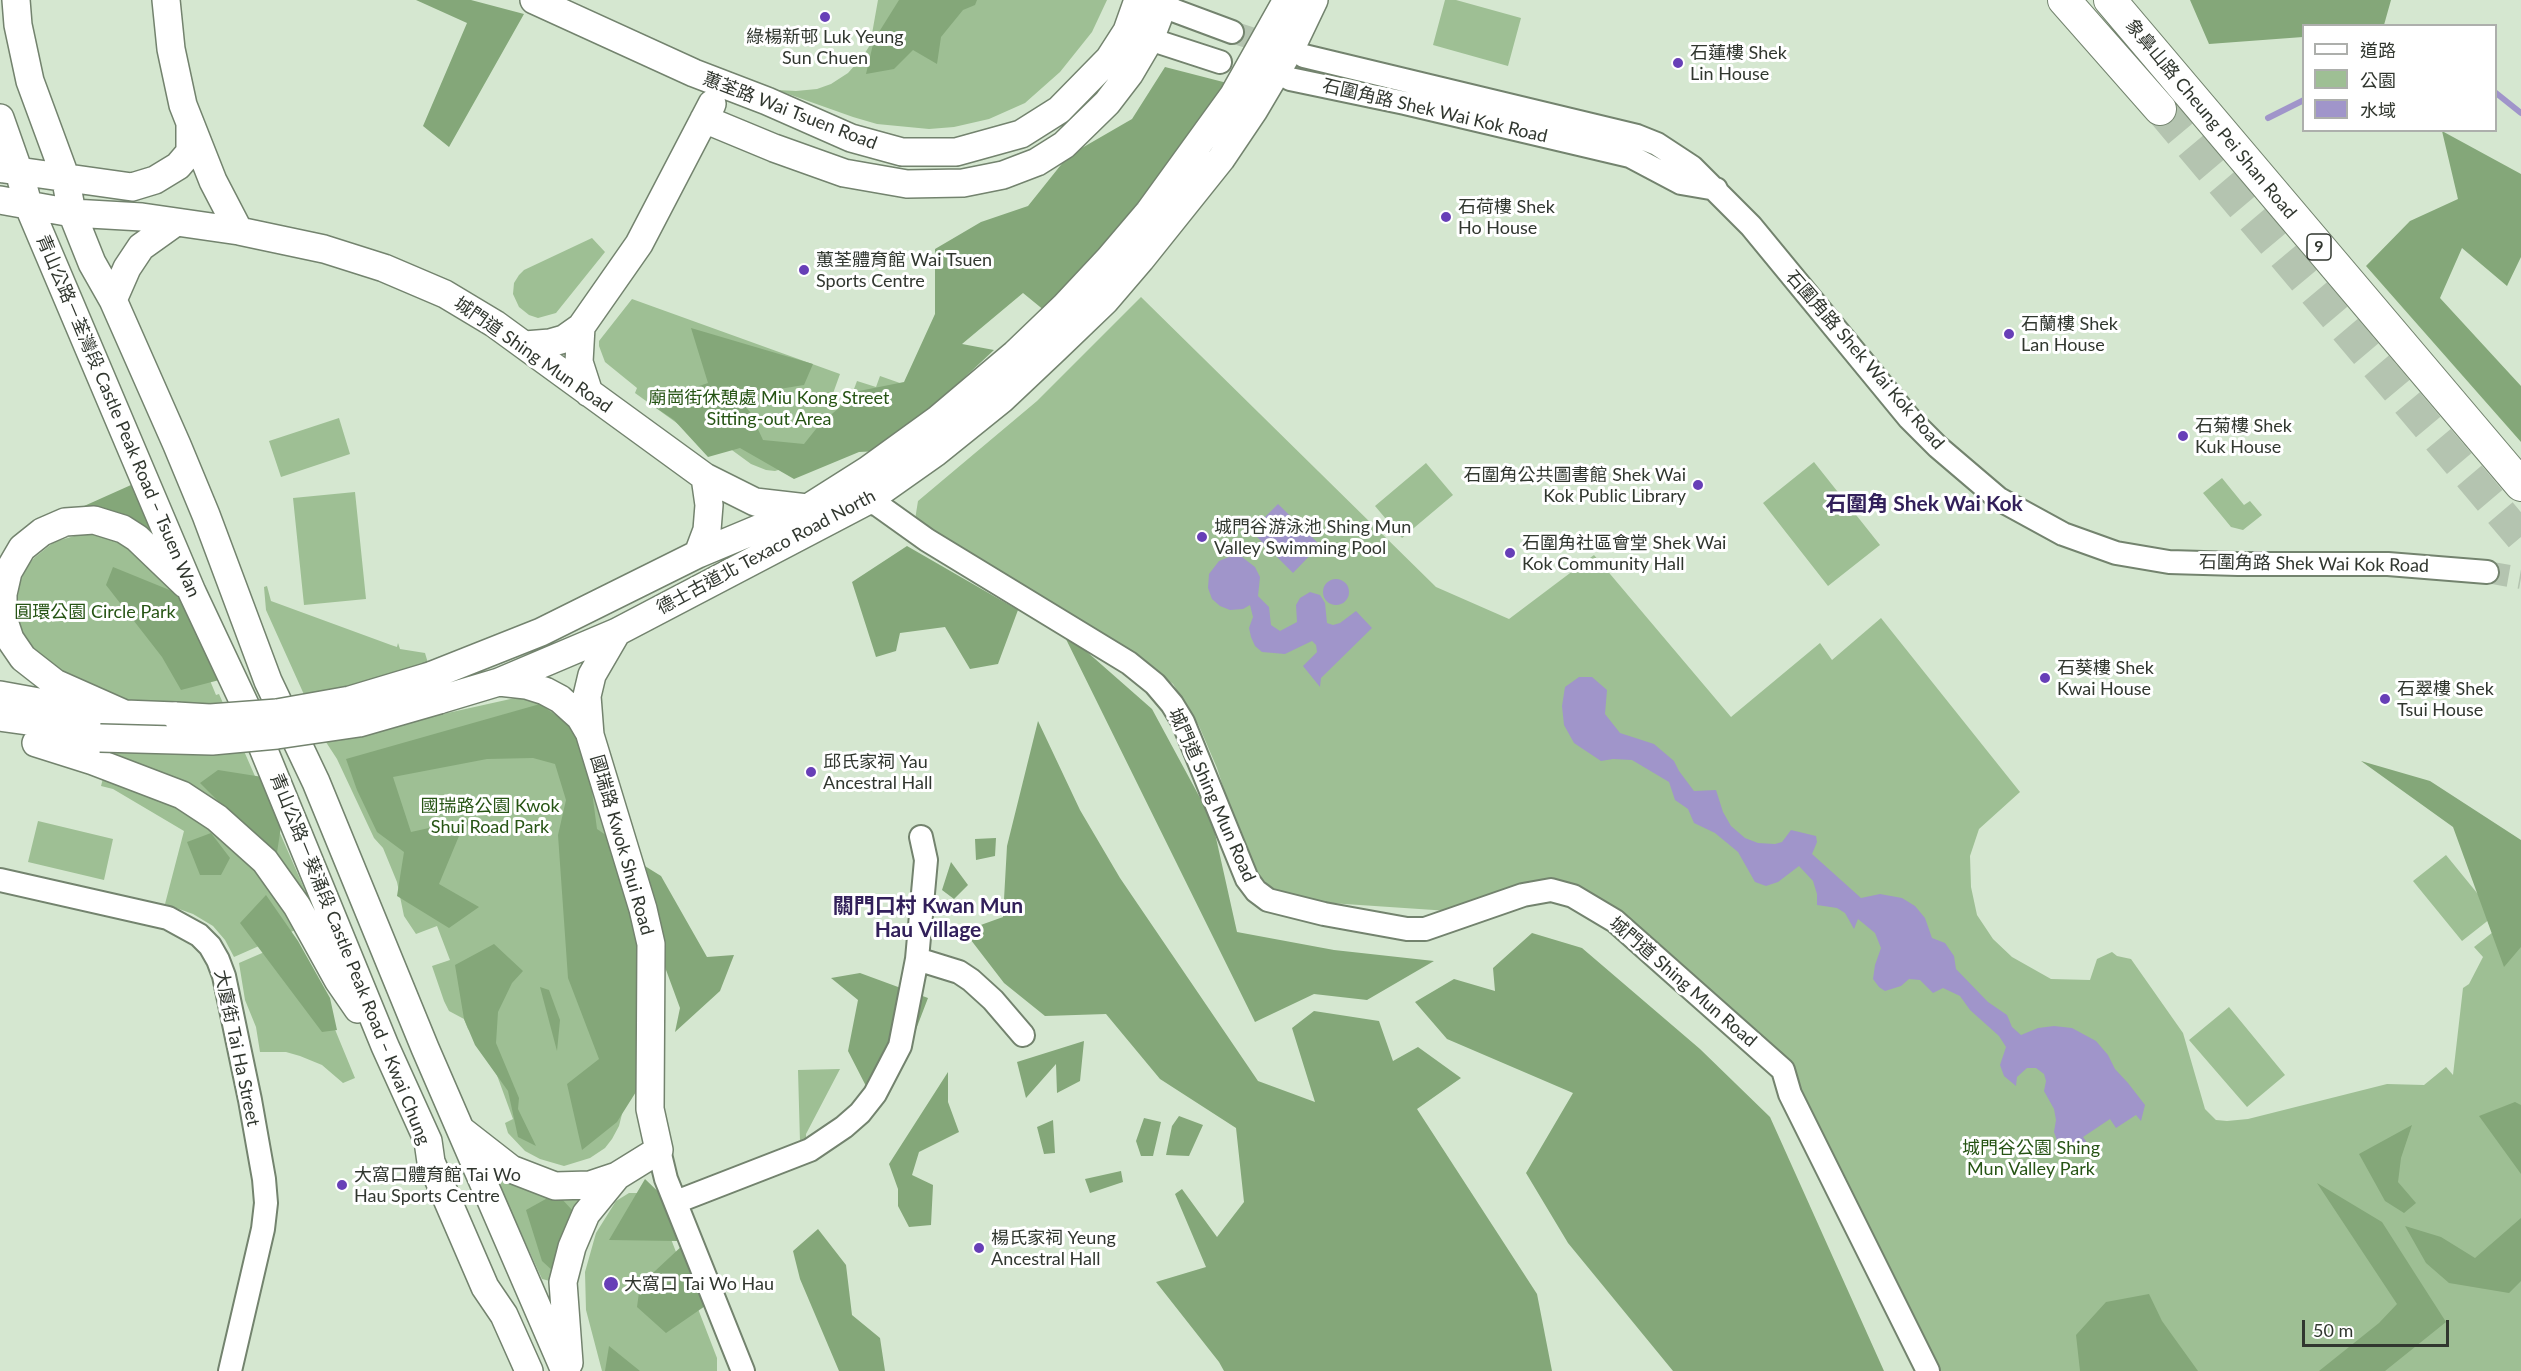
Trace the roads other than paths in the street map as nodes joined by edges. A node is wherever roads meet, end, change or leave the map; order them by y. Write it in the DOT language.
graph roads {
  1 [pos="16,0"];
  2 [pos="166,0"];
  3 [pos="534,0"];
  4 [pos="1138,0"];
  5 [pos="1287,0"];
  6 [pos="1314,0"];
  7 [pos="2055,0"];
  8 [pos="2064,0"];
  9 [pos="1158,2"];
  10 [pos="2113,3"];
  11 [pos="2090,30"];
  12 [pos="1232,32"];
  13 [pos="1138,35"];
  14 [pos="1304,56"];
  15 [pos="1220,62"];
  16 [pos="1290,79"];
  17 [pos="722,84"];
  18 [pos="2160,109"];
  19 [pos="0,118"];
  20 [pos="704,119"];
  21 [pos="190,124"];
  22 [pos="10,170"];
  23 [pos="65,176"];
  24 [pos="1716,189"];
  25 [pos="0,200"];
  26 [pos="29,207"];
  27 [pos="72,213"];
  28 [pos="176,222"];
  29 [pos="239,231"];
  30 [pos="113,300"];
  31 [pos="580,327"];
  32 [pos="525,345"];
  33 [pos="589,393"];
  34 [pos="705,477"];
  35 [pos="2521,485"];
  36 [pos="867,501"];
  37 [pos="808,508"];
  38 [pos="698,554"];
  39 [pos="2487,572"];
  40 [pos="192,592"];
  41 [pos="616,632"];
  42 [pos="499,682"];
  43 [pos="434,688"];
  44 [pos="0,695"];
  45 [pos="247,710"];
  46 [pos="128,715"];
  47 [pos="0,717"];
  48 [pos="286,721"];
  49 [pos="591,735"];
  50 [pos="0,736"];
  51 [pos="100,738"];
  52 [pos="36,743"];
  53 [pos="921,837"];
  54 [pos="0,880"];
  55 [pos="917,959"];
  56 [pos="1023,1035"];
  57 [pos="385,1046"];
  58 [pos="460,1130"];
  59 [pos="659,1150"];
  60 [pos="617,1176"];
  61 [pos="676,1202"];
  62 [pos="230,1371"];
  63 [pos="529,1371"];
  64 [pos="565,1371"];
  65 [pos="570,1371"];
  66 [pos="743,1371"];
  67 [pos="1928,1371"];
  1 -- 23 [label="main road, 青山公路－荃灣段 Castle Peak Road – Tsuen Wan"];
  2 -- 21 [label="main road"];
  3 -- 17 [label="main road, 蕙荃路 Wai Tsuen Road"];
  4 -- 13 [label="main road, 蕙荃路 Wai Tsuen Road"];
  5 -- 37 [label="main road, 德士古道北 Texaco Road North"];
  6 -- 36 [label="main road, 德士古道北 Texaco Road North"];
  7 -- 11 [label="highway"];
  8 -- 11 [label="highway, 象鼻山路 Cheung Pei Shan Road"];
  9 -- 12 [label="street"];
  9 -- 13 [label="main road, 蕙荃路 Wai Tsuen Road"];
  10 -- 35 [label="highway, 象鼻山路 Cheung Pei Shan Road / 9"];
  11 -- 18 [label="highway, 象鼻山路 Cheung Pei Shan Road"];
  13 -- 15 [label="street"];
  13 -- 17 [label="main road, 蕙荃路 Wai Tsuen Road"];
  13 -- 20 [label="main road, 蕙荃路 Wai Tsuen Road"];
  14 -- 24 [label="street, 石圍角路 Shek Wai Kok Road"];
  16 -- 24 [label="street, 石圍角路 Shek Wai Kok Road"];
  17 -- 20 [label="main road"];
  19 -- 22 [label="main road, 青山公路－荃灣段 Castle Peak Road – Tsuen Wan"];
  20 -- 31 [label="main road"];
  21 -- 23 [label="main road"];
  21 -- 29 [label="main road"];
  22 -- 23 [label="main road"];
  22 -- 26 [label="main road, 青山公路－荃灣段 Castle Peak Road – Tsuen Wan"];
  23 -- 27 [label="main road, 青山公路－荃灣段 Castle Peak Road – Tsuen Wan"];
  24 -- 39 [label="street, 石圍角路 Shek Wai Kok Road"];
  25 -- 26 [label="main road, 城門道 Shing Mun Road"];
  26 -- 27 [label="main road, 城門道 Shing Mun Road"];
  26 -- 40 [label="main road, 青山公路－荃灣段 Castle Peak Road – Tsuen Wan"];
  27 -- 28 [label="main road, 城門道 Shing Mun Road"];
  27 -- 30 [label="main road, 青山公路－荃灣段 Castle Peak Road – Tsuen Wan"];
  28 -- 29 [label="main road, 城門道 Shing Mun Road"];
  28 -- 30 [label="main road"];
  29 -- 32 [label="main road, 城門道 Shing Mun Road"];
  30 -- 48 [label="main road, 青山公路－荃灣段 Castle Peak Road – Tsuen Wan"];
  31 -- 32 [label="main road"];
  31 -- 33 [label="main road"];
  32 -- 33 [label="main road, 城門道 Shing Mun Road"];
  33 -- 34 [label="main road, 城門道 Shing Mun Road"];
  34 -- 37 [label="main road, 城門道 Shing Mun Road"];
  34 -- 38 [label="main road"];
  36 -- 41 [label="main road, 德士古道北 Texaco Road North"];
  36 -- 67 [label="street, 城門道 Shing Mun Road"];
  37 -- 38 [label="main road, 德士古道北 Texaco Road North"];
  38 -- 43 [label="main road, 德士古道北 Texaco Road North"];
  40 -- 45 [label="main road, 青山公路－荃灣段 Castle Peak Road – Tsuen Wan"];
  40 -- 46 [label="main road"];
  41 -- 42 [label="main road, 德士古道北 Texaco Road North"];
  41 -- 49 [label="main road, 國瑞路 Kwok Shui Road"];
  42 -- 43 [label="main road, 德士古道北 Texaco Road North"];
  42 -- 49 [label="main road, 國瑞路 Kwok Shui Road"];
  43 -- 46 [label="main road, bridge"];
  43 -- 51 [label="main road, bridge"];
  44 -- 46 [label="main road"];
  45 -- 57 [label="main road, 青山公路－葵涌段 Castle Peak Road – Kwai Chung"];
  47 -- 51 [label="main road"];
  48 -- 58 [label="main road, 青山公路－葵涌段 Castle Peak Road – Kwai Chung"];
  49 -- 59 [label="main road, 國瑞路 Kwok Shui Road"];
  50 -- 52 [label="main road"];
  51 -- 52 [label="main road"];
  52 -- 57 [label="main road"];
  53 -- 55 [label="street"];
  54 -- 62 [label="street, 大廈街 Tai Ha Street"];
  55 -- 56 [label="street"];
  55 -- 61 [label="street"];
  57 -- 63 [label="main road, 青山公路－葵涌段 Castle Peak Road – Kwai Chung"];
  58 -- 60 [label="main road"];
  58 -- 64 [label="main road, 青山公路－葵涌段 Castle Peak Road – Kwai Chung"];
  59 -- 60 [label="main road"];
  59 -- 61 [label="street, 國瑞路 Kwok Shui Road"];
  60 -- 65 [label="main road"];
  61 -- 66 [label="street, 國瑞路 Kwok Shui Road"];
}
